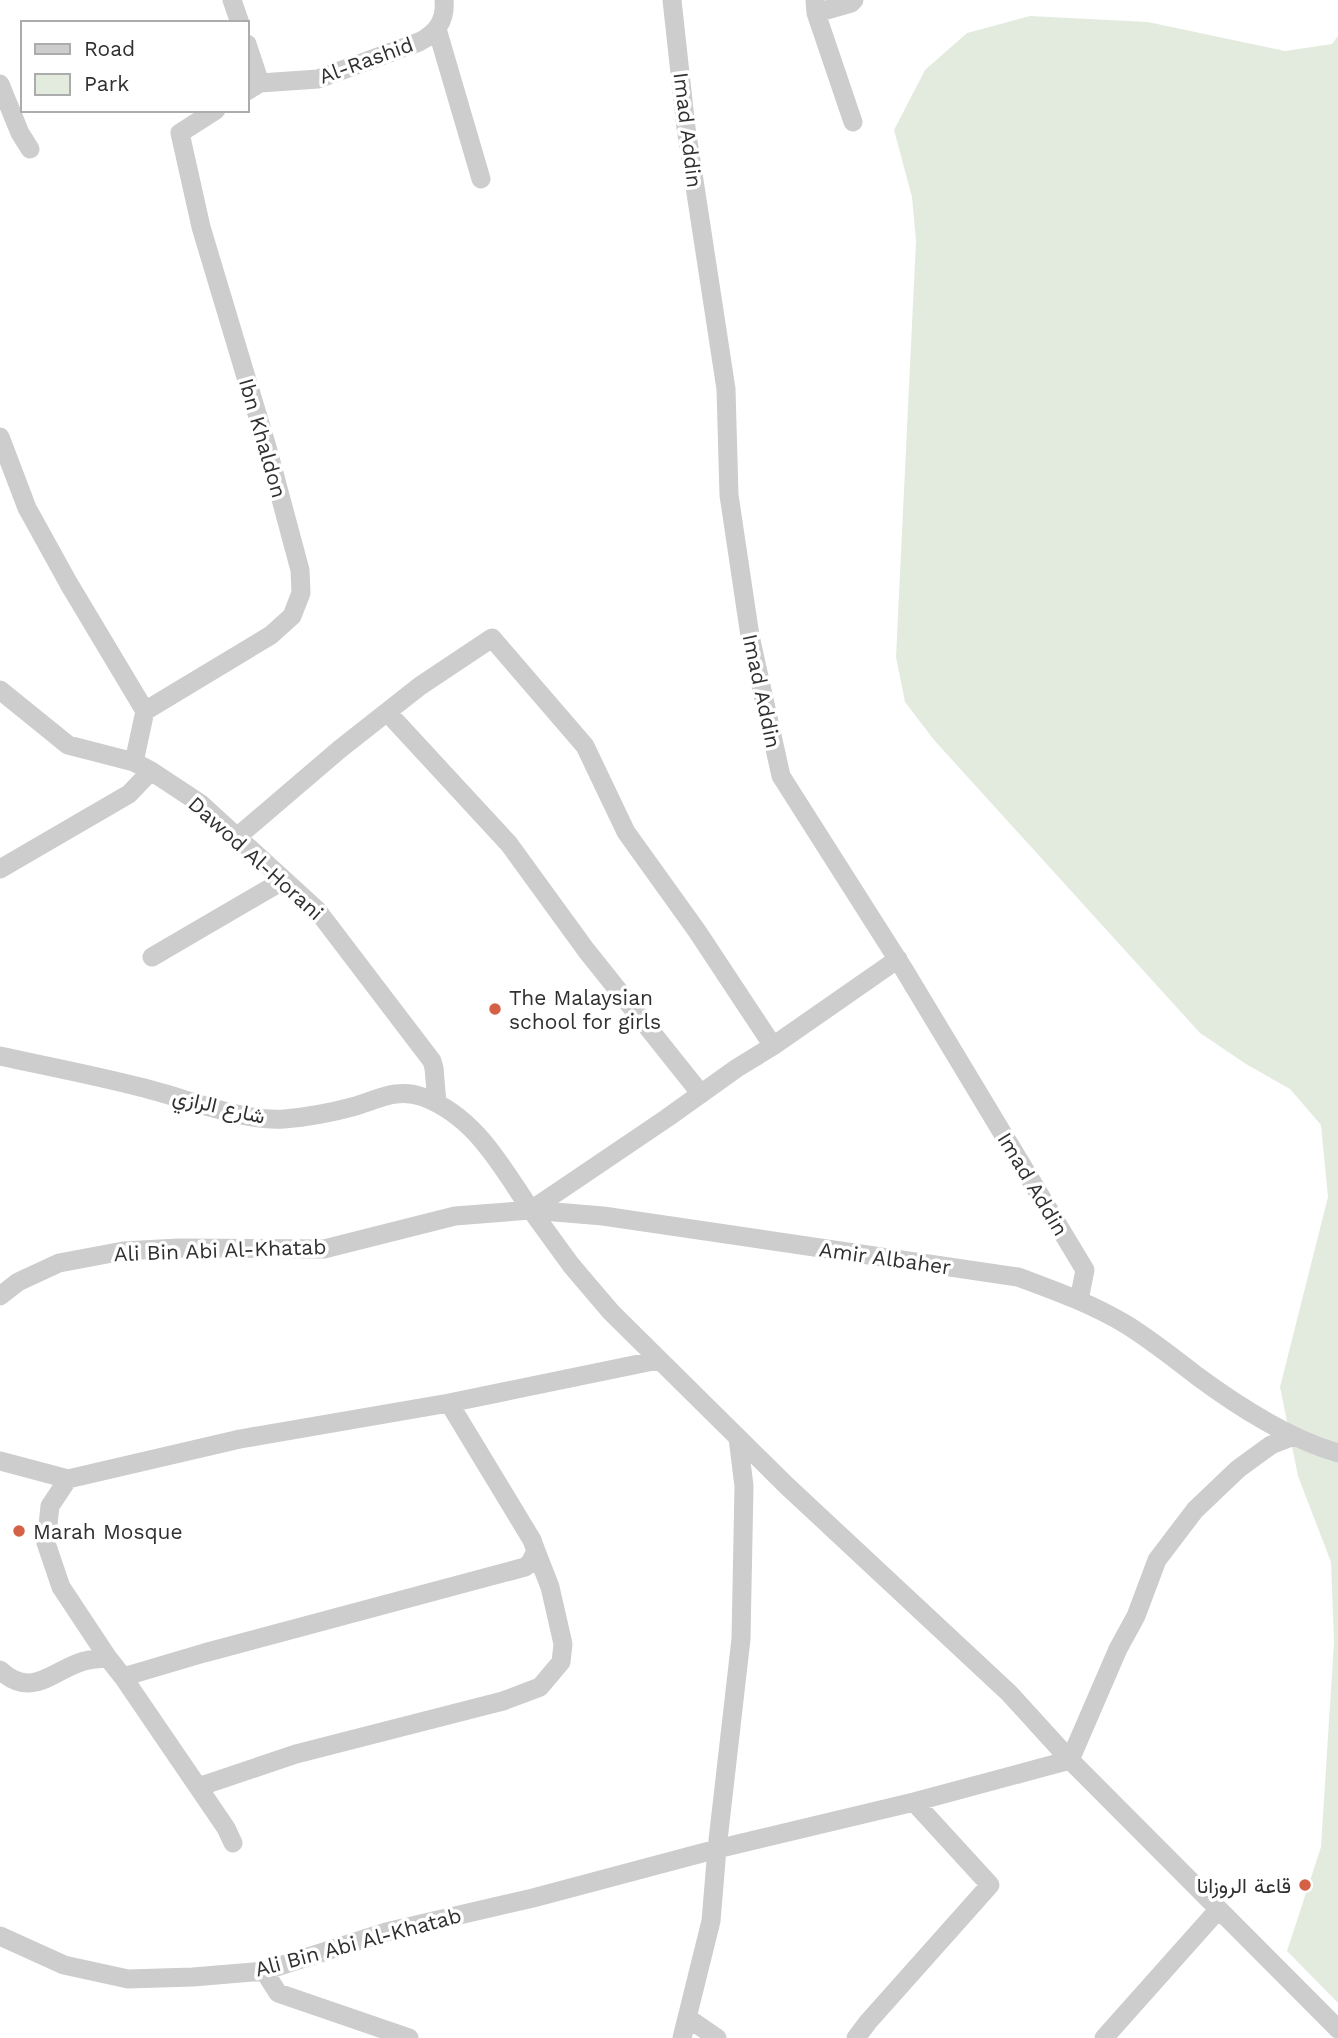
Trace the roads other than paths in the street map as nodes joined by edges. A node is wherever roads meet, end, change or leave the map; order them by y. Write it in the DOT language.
graph roads {
  1 [pos="232,0"];
  2 [pos="444,0"];
  3 [pos="672,0"];
  4 [pos="854,0"];
  5 [pos="816,6"];
  6 [pos="239,21"];
  7 [pos="437,29"];
  8 [pos="248,51"];
  9 [pos="0,84"];
  10 [pos="253,87"];
  11 [pos="213,112"];
  12 [pos="853,122"];
  13 [pos="30,149"];
  14 [pos="481,179"];
  15 [pos="0,437"];
  16 [pos="3,697"];
  17 [pos="145,711"];
  18 [pos="387,712"];
  19 [pos="142,767"];
  20 [pos="237,837"];
  21 [pos="0,869"];
  22 [pos="284,880"];
  23 [pos="152,957"];
  24 [pos="898,959"];
  25 [pos="773,1046"];
  26 [pos="0,1056"];
  27 [pos="701,1094"];
  28 [pos="437,1103"];
  29 [pos="531,1210"];
  30 [pos="0,1296"];
  31 [pos="1079,1300"];
  32 [pos="658,1360"];
  33 [pos="449,1403"];
  34 [pos="1294,1436"];
  35 [pos="738,1438"];
  36 [pos="1338,1453"];
  37 [pos="0,1461"];
  38 [pos="68,1479"];
  39 [pos="536,1551"];
  40 [pos="108,1658"];
  41 [pos="0,1670"];
  42 [pos="123,1678"];
  43 [pos="1070,1760"];
  44 [pos="198,1787"];
  45 [pos="914,1802"];
  46 [pos="233,1843"];
  47 [pos="717,1849"];
  48 [pos="1217,1910"];
  49 [pos="0,1936"];
  50 [pos="264,1970"];
  51 [pos="688,2018"];
  52 [pos="1338,2029"];
  53 [pos="409,2038"];
  54 [pos="682,2038"];
  55 [pos="718,2038"];
  56 [pos="856,2038"];
  57 [pos="1104,2038"];
  1 -- 6 [label="street"];
  2 -- 7 [label="street, Al-Rashid"];
  3 -- 24 [label="street, Imad Addin"];
  4 -- 5 [label="street"];
  5 -- 12 [label="street"];
  7 -- 10 [label="street, Al-Rashid"];
  7 -- 14 [label="street"];
  8 -- 10 [label="street"];
  9 -- 13 [label="street"];
  11 -- 17 [label="street, Ibn Khaldon"];
  15 -- 17 [label="street"];
  16 -- 19 [label="street, Dawod Al-Horani"];
  17 -- 19 [label="street"];
  18 -- 20 [label="street"];
  18 -- 25 [label="street"];
  18 -- 27 [label="street"];
  19 -- 20 [label="street, Dawod Al-Horani"];
  19 -- 21 [label="street"];
  20 -- 22 [label="street, Dawod Al-Horani"];
  22 -- 23 [label="street"];
  22 -- 28 [label="street, Dawod Al-Horani"];
  24 -- 25 [label="street"];
  24 -- 31 [label="street, Imad Addin"];
  25 -- 27 [label="street"];
  26 -- 28 [label="street, شارع الرازي"];
  27 -- 29 [label="street"];
  28 -- 29 [label="street"];
  29 -- 30 [label="street, Ali Bin Abi Al-Khatab"];
  29 -- 31 [label="street, Amir Albaher"];
  29 -- 32 [label="street"];
  31 -- 34 [label="street, Amir Albaher"];
  32 -- 33 [label="street"];
  32 -- 35 [label="street"];
  33 -- 38 [label="street"];
  33 -- 39 [label="street"];
  34 -- 36 [label="street, Amir Albaher"];
  34 -- 43 [label="street"];
  35 -- 43 [label="street"];
  35 -- 47 [label="street"];
  37 -- 38 [label="street"];
  38 -- 40 [label="street"];
  39 -- 42 [label="street"];
  39 -- 44 [label="street"];
  40 -- 41 [label="street"];
  40 -- 42 [label="street"];
  42 -- 44 [label="street"];
  43 -- 45 [label="street, Ali Bin Abi Al-Khatab"];
  43 -- 48 [label="street"];
  44 -- 46 [label="street"];
  45 -- 47 [label="street, Ali Bin Abi Al-Khatab"];
  45 -- 56 [label="street"];
  47 -- 50 [label="street, Ali Bin Abi Al-Khatab"];
  47 -- 51 [label="street"];
  48 -- 52 [label="street"];
  48 -- 57 [label="street"];
  49 -- 50 [label="street, Ali Bin Abi Al-Khatab"];
  50 -- 53 [label="street"];
  51 -- 54 [label="street"];
  51 -- 55 [label="street"];
}
